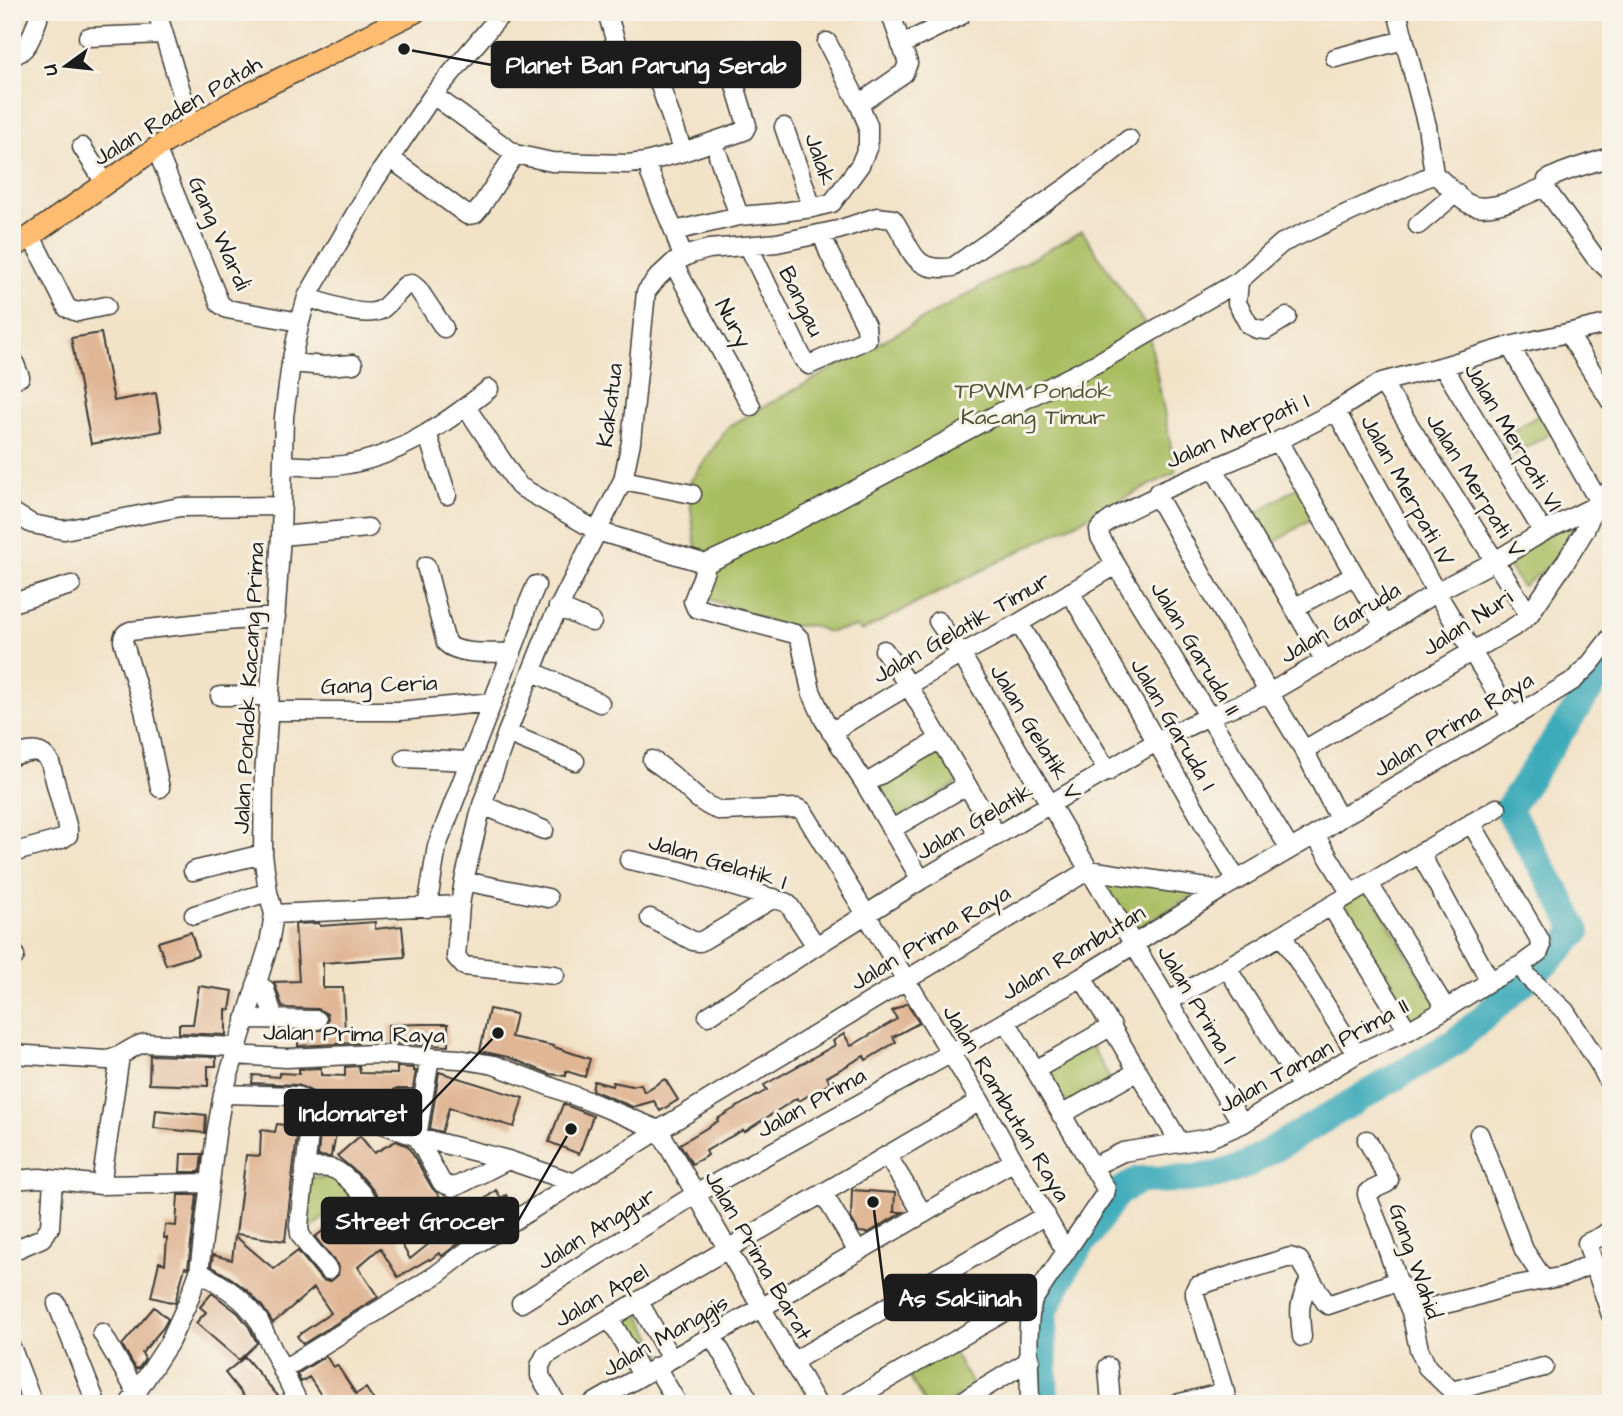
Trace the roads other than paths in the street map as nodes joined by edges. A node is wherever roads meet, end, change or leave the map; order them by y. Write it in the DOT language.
graph roads {
  1 [pos="157,12"];
  2 [pos="415,12"];
  3 [pos="503,12"];
  4 [pos="607,12"];
  5 [pos="890,12"];
  6 [pos="1397,12"];
  7 [pos="960,16"];
  8 [pos="38,19"];
  9 [pos="163,34"];
  10 [pos="88,37"];
  11 [pos="1404,40"];
  12 [pos="827,42"];
  13 [pos="901,45"];
  14 [pos="618,50"];
  15 [pos="12,56"];
  16 [pos="1335,58"];
  17 [pos="654,68"];
  18 [pos="732,72"];
  19 [pos="433,95"];
  20 [pos="859,104"];
  21 [pos="192,127"];
  22 [pos="784,127"];
  23 [pos="1129,139"];
  24 [pos="82,148"];
  25 [pos="156,148"];
  26 [pos="683,152"];
  27 [pos="515,154"];
  28 [pos="718,155"];
  29 [pos="1611,156"];
  30 [pos="390,158"];
  31 [pos="650,174"];
  32 [pos="1434,174"];
  33 [pos="104,183"];
  34 [pos="1545,187"];
  35 [pos="1456,193"];
  36 [pos="813,208"];
  37 [pos="739,216"];
  38 [pos="833,220"];
  39 [pos="1418,225"];
  40 [pos="31,236"];
  41 [pos="748,247"];
  42 [pos="12,249"];
  43 [pos="678,249"];
  44 [pos="1611,272"];
  45 [pos="1239,281"];
  46 [pos="307,297"];
  47 [pos="106,306"];
  48 [pos="1287,317"];
  49 [pos="300,322"];
  50 [pos="1611,323"];
  51 [pos="444,328"];
  52 [pos="1569,333"];
  53 [pos="1510,346"];
  54 [pos="12,357"];
  55 [pos="290,363"];
  56 [pos="353,364"];
  57 [pos="1444,366"];
  58 [pos="20,377"];
  59 [pos="1382,382"];
  60 [pos="489,389"];
  61 [pos="1611,402"];
  62 [pos="751,406"];
  63 [pos="466,407"];
  64 [pos="1336,411"];
  65 [pos="428,433"];
  66 [pos="1278,441"];
  67 [pos="284,466"];
  68 [pos="1214,469"];
  69 [pos="624,480"];
  70 [pos="692,494"];
  71 [pos="447,495"];
  72 [pos="1157,496"];
  73 [pos="1601,498"];
  74 [pos="282,506"];
  75 [pos="12,512"];
  76 [pos="368,528"];
  77 [pos="597,531"];
  78 [pos="1543,533"];
  79 [pos="281,536"];
  80 [pos="1494,561"];
  81 [pos="703,565"];
  82 [pos="1116,565"];
  83 [pos="426,566"];
  84 [pos="1355,575"];
  85 [pos="71,585"];
  86 [pos="536,585"];
  87 [pos="1070,592"];
  88 [pos="1436,592"];
  89 [pos="12,603"];
  90 [pos="558,607"];
  91 [pos="1294,608"];
  92 [pos="1529,615"];
  93 [pos="276,617"];
  94 [pos="938,621"];
  95 [pos="592,622"];
  96 [pos="1019,623"];
  97 [pos="1384,626"];
  98 [pos="1611,637"];
  99 [pos="884,650"];
  100 [pos="1472,652"];
  101 [pos="512,653"];
  102 [pos="961,654"];
  103 [pos="1325,661"];
  104 [pos="532,671"];
  105 [pos="908,685"];
  106 [pos="1269,693"];
  107 [pos="220,696"];
  108 [pos="492,702"];
  109 [pos="600,703"];
  110 [pos="269,704"];
  111 [pos="1209,716"];
  112 [pos="1512,719"];
  113 [pos="831,732"];
  114 [pos="507,733"];
  115 [pos="940,739"];
  116 [pos="1156,742"];
  117 [pos="1304,750"];
  118 [pos="12,756"];
  119 [pos="405,758"];
  120 [pos="652,760"];
  121 [pos="469,761"];
  122 [pos="575,761"];
  123 [pos="1108,772"];
  124 [pos="865,784"];
  125 [pos="967,785"];
  126 [pos="160,788"];
  127 [pos="1051,805"];
  128 [pos="482,806"];
  129 [pos="1497,808"];
  130 [pos="1340,818"];
  131 [pos="1471,823"];
  132 [pos="892,829"];
  133 [pos="544,830"];
  134 [pos="1315,835"];
  135 [pos="997,836"];
  136 [pos="1290,849"];
  137 [pos="12,853"];
  138 [pos="1420,853"];
  139 [pos="263,855"];
  140 [pos="629,860"];
  141 [pos="1089,870"];
  142 [pos="193,871"];
  143 [pos="921,880"];
  144 [pos="1238,880"];
  145 [pos="464,881"];
  146 [pos="1369,884"];
  147 [pos="1220,890"];
  148 [pos="268,892"];
  149 [pos="1351,894"];
  150 [pos="548,898"];
  151 [pos="774,898"];
  152 [pos="460,905"];
  153 [pos="1331,906"];
  154 [pos="427,908"];
  155 [pos="274,914"];
  156 [pos="194,915"];
  157 [pos="866,915"];
  158 [pos="650,918"];
  159 [pos="1282,935"];
  160 [pos="1134,945"];
  161 [pos="816,946"];
  162 [pos="1227,968"];
  163 [pos="555,975"];
  164 [pos="1529,975"];
  165 [pos="1082,976"];
  166 [pos="906,980"];
  167 [pos="1490,981"];
  168 [pos="256,985"];
  169 [pos="1168,1002"];
  170 [pos="1446,1009"];
  171 [pos="709,1016"];
  172 [pos="245,1019"];
  173 [pos="274,1019"];
  174 [pos="317,1020"];
  175 [pos="1006,1021"];
  176 [pos="1112,1026"];
  177 [pos="1408,1031"];
  178 [pos="235,1051"];
  179 [pos="950,1053"];
  180 [pos="12,1054"];
  181 [pos="1356,1054"];
  182 [pos="120,1056"];
  183 [pos="430,1057"];
  184 [pos="1035,1070"];
  185 [pos="1138,1071"];
  186 [pos="1611,1086"];
  187 [pos="1301,1087"];
  188 [pos="223,1094"];
  189 [pos="980,1101"];
  190 [pos="348,1111"];
  191 [pos="1061,1115"];
  192 [pos="1242,1124"];
  193 [pos="659,1130"];
  194 [pos="1479,1134"];
  195 [pos="417,1137"];
  196 [pos="1367,1140"];
  197 [pos="1180,1143"];
  198 [pos="887,1155"];
  199 [pos="508,1160"];
  200 [pos="1014,1161"];
  201 [pos="1092,1167"];
  202 [pos="305,1168"];
  203 [pos="12,1180"];
  204 [pos="53,1180"];
  205 [pos="209,1183"];
  206 [pos="575,1183"];
  207 [pos="101,1185"];
  208 [pos="823,1193"];
  209 [pos="696,1194"];
  210 [pos="923,1213"];
  211 [pos="1046,1215"];
  212 [pos="388,1226"];
  213 [pos="1611,1229"];
  214 [pos="728,1248"];
  215 [pos="12,1251"];
  216 [pos="858,1252"];
  217 [pos="1066,1252"];
  218 [pos="1594,1263"];
  219 [pos="328,1270"];
  220 [pos="199,1272"];
  221 [pos="1310,1279"];
  222 [pos="1544,1280"];
  223 [pos="1398,1282"];
  224 [pos="1033,1300"];
  225 [pos="639,1302"];
  226 [pos="521,1303"];
  227 [pos="57,1304"];
  228 [pos="761,1308"];
  229 [pos="1411,1312"];
  230 [pos="1611,1315"];
  231 [pos="610,1319"];
  232 [pos="102,1334"];
  233 [pos="712,1336"];
  234 [pos="1302,1337"];
  235 [pos="12,1349"];
  236 [pos="1030,1360"];
  237 [pos="792,1362"];
  238 [pos="657,1367"];
  239 [pos="1108,1367"];
  240 [pos="1545,1367"];
  241 [pos="282,1370"];
  242 [pos="1454,1397"];
  243 [pos="1226,1398"];
  244 [pos="135,1400"];
  245 [pos="603,1401"];
  246 [pos="33,1404"];
  247 [pos="93,1404"];
  248 [pos="299,1404"];
  249 [pos="556,1404"];
  250 [pos="678,1404"];
  251 [pos="751,1404"];
  252 [pos="817,1404"];
  253 [pos="845,1404"];
  254 [pos="958,1404"];
  255 [pos="1030,1404"];
  256 [pos="1111,1404"];
  257 [pos="1176,1404"];
  1 -- 9 [label="street"];
  2 -- 21 [label="main road, Jalan Raden Patah"];
  3 -- 19 [label="street, Jalan Pondok Kacang Prima"];
  4 -- 14 [label="street"];
  5 -- 13 [label="street"];
  6 -- 11 [label="street"];
  7 -- 13 [label="street"];
  8 -- 15 [label="street"];
  9 -- 10 [label="street"];
  9 -- 21 [label="street"];
  11 -- 16 [label="street"];
  11 -- 32 [label="street"];
  12 -- 20 [label="street"];
  13 -- 20 [label="street"];
  17 -- 26 [label="street"];
  18 -- 26 [label="street"];
  19 -- 27 [label="street"];
  19 -- 30 [label="street, Jalan Pondok Kacang Prima"];
  20 -- 38 [label="street"];
  21 -- 25 [label="main road, Jalan Raden Patah"];
  22 -- 36 [label="street, Jalak"];
  23 -- 38 [label="street"];
  24 -- 33 [label="street"];
  25 -- 33 [label="main road, Jalan Raden Patah"];
  25 -- 49 [label="street, Gang Wardi"];
  26 -- 27 [label="street"];
  27 -- 30 [label="street"];
  28 -- 37 [label="street"];
  29 -- 34 [label="street"];
  30 -- 46 [label="street, Jalan Pondok Kacang Prima"];
  31 -- 43 [label="street, Nury"];
  32 -- 35 [label="street"];
  32 -- 45 [label="street"];
  33 -- 40 [label="main road, Jalan Raden Patah"];
  34 -- 35 [label="street"];
  34 -- 44 [label="street"];
  35 -- 39 [label="street"];
  36 -- 37 [label="street"];
  36 -- 38 [label="street"];
  37 -- 43 [label="street"];
  38 -- 41 [label="street"];
  38 -- 41 [label="street, Bangau"];
  40 -- 42 [label="main road, Jalan Raden Patah"];
  40 -- 47 [label="street"];
  41 -- 43 [label="street"];
  43 -- 62 [label="street, Nury"];
  43 -- 69 [label="street, Kakatua"];
  45 -- 48 [label="street"];
  45 -- 81 [label="street"];
  46 -- 49 [label="street, Jalan Pondok Kacang Prima"];
  46 -- 51 [label="street"];
  49 -- 55 [label="street, Jalan Pondok Kacang Prima"];
  50 -- 52 [label="street, Jalan Merpati I"];
  52 -- 53 [label="street, Jalan Merpati I"];
  52 -- 61 [label="street"];
  53 -- 57 [label="street, Jalan Merpati I"];
  53 -- 73 [label="street"];
  54 -- 58 [label="street"];
  55 -- 56 [label="street"];
  55 -- 67 [label="street, Jalan Pondok Kacang Prima"];
  57 -- 59 [label="street, Jalan Merpati I"];
  57 -- 78 [label="street, Jalan Merpati VI"];
  59 -- 64 [label="street, Jalan Merpati I"];
  59 -- 80 [label="street, Jalan Merpati V"];
  60 -- 63 [label="street"];
  63 -- 65 [label="street"];
  63 -- 77 [label="street"];
  64 -- 66 [label="street, Jalan Merpati I"];
  64 -- 88 [label="street, Jalan Merpati IV"];
  65 -- 67 [label="street"];
  65 -- 71 [label="street"];
  66 -- 68 [label="street, Jalan Merpati I"];
  66 -- 84 [label="street"];
  67 -- 74 [label="street, Jalan Pondok Kacang Prima"];
  68 -- 72 [label="street, Jalan Merpati I"];
  68 -- 91 [label="street"];
  69 -- 70 [label="street"];
  69 -- 77 [label="street, Kakatua"];
  72 -- 82 [label="street, Jalan Garuda II"];
  72 -- 106 [label="street, Jalan Merpati I"];
  73 -- 78 [label="street, Jalan Garuda"];
  73 -- 92 [label="street, Jalan Nuri"];
  74 -- 75 [label="street"];
  74 -- 79 [label="street, Jalan Pondok Kacang Prima"];
  76 -- 79 [label="street"];
  77 -- 81 [label="street"];
  77 -- 90 [label="street, Kakatua"];
  78 -- 80 [label="street, Jalan Garuda"];
  79 -- 93 [label="street, Jalan Pondok Kacang Prima"];
  80 -- 88 [label="street, Jalan Garuda"];
  80 -- 92 [label="street, Jalan Merpati V"];
  81 -- 113 [label="street"];
  82 -- 87 [label="street, Jalan Gelatik Timur"];
  82 -- 111 [label="street, Jalan Garuda II"];
  83 -- 101 [label="street"];
  84 -- 91 [label="street"];
  84 -- 97 [label="street"];
  85 -- 89 [label="street"];
  86 -- 101 [label="street"];
  87 -- 96 [label="street, Jalan Gelatik Timur"];
  87 -- 116 [label="street, Jalan Garuda I"];
  88 -- 97 [label="street, Jalan Garuda"];
  88 -- 100 [label="street, Jalan Merpati IV"];
  90 -- 95 [label="street"];
  90 -- 104 [label="street, Kakatua"];
  91 -- 103 [label="street"];
  92 -- 100 [label="street, Jalan Nuri"];
  93 -- 110 [label="street, Jalan Pondok Kacang Prima"];
  93 -- 126 [label="street"];
  94 -- 102 [label="street, Jalan Gelatik V"];
  96 -- 102 [label="street, Jalan Gelatik Timur"];
  96 -- 123 [label="street"];
  97 -- 103 [label="street, Jalan Garuda"];
  98 -- 112 [label="street, Jalan Prima Raya"];
  99 -- 105 [label="street"];
  100 -- 112 [label="street, Jalan Merpati IV"];
  100 -- 117 [label="street, Jalan Nuri"];
  101 -- 108 [label="street"];
  102 -- 105 [label="street, Jalan Gelatik Timur"];
  102 -- 127 [label="street, Jalan Gelatik V"];
  103 -- 106 [label="street, Jalan Garuda"];
  104 -- 109 [label="street"];
  104 -- 114 [label="street, Kakatua"];
  105 -- 113 [label="street, Jalan Gelatik Timur"];
  105 -- 115 [label="street"];
  106 -- 111 [label="street, Jalan Garuda"];
  106 -- 117 [label="street, Jalan Merpati I"];
  107 -- 110 [label="street, Gang Ceria"];
  108 -- 110 [label="street, Gang Ceria"];
  108 -- 121 [label="street"];
  110 -- 139 [label="street, Jalan Pondok Kacang Prima"];
  111 -- 116 [label="street, Jalan Garuda"];
  111 -- 136 [label="street, Jalan Garuda II"];
  112 -- 130 [label="street, Jalan Prima Raya"];
  113 -- 124 [label="street"];
  114 -- 122 [label="street"];
  114 -- 128 [label="street, Kakatua"];
  115 -- 124 [label="street"];
  115 -- 125 [label="street"];
  116 -- 123 [label="street, Jalan Garuda"];
  116 -- 144 [label="street, Jalan Garuda I"];
  117 -- 130 [label="street, Jalan Merpati I"];
  118 -- 137 [label="street"];
  119 -- 121 [label="street"];
  120 -- 157 [label="street, Jalan Rambutan Raya"];
  121 -- 154 [label="street"];
  123 -- 127 [label="street, Jalan Gelatik"];
  124 -- 132 [label="street"];
  125 -- 132 [label="street"];
  125 -- 135 [label="street"];
  127 -- 135 [label="street, Jalan Gelatik"];
  127 -- 141 [label="street, Jalan Gelatik V"];
  128 -- 133 [label="street"];
  128 -- 145 [label="street, Kakatua"];
  129 -- 131 [label="street"];
  130 -- 134 [label="street, Jalan Prima Raya"];
  131 -- 138 [label="street"];
  131 -- 164 [label="street, Jalan Taman Prima II"];
  132 -- 143 [label="street"];
  134 -- 136 [label="street, Jalan Prima Raya"];
  134 -- 149 [label="street"];
  135 -- 143 [label="street, Jalan Gelatik"];
  136 -- 144 [label="street, Jalan Prima Raya"];
  138 -- 146 [label="street"];
  138 -- 167 [label="street"];
  139 -- 142 [label="street"];
  139 -- 148 [label="street, Jalan Pondok Kacang Prima"];
  140 -- 151 [label="street, Jalan Gelatik I"];
  141 -- 147 [label="street"];
  141 -- 160 [label="street, Jalan Gelatik V"];
  141 -- 166 [label="street, Jalan Prima Raya"];
  143 -- 157 [label="street, Jalan Gelatik"];
  144 -- 147 [label="street, Jalan Prima Raya"];
  145 -- 150 [label="street"];
  145 -- 152 [label="street, Kakatua"];
  146 -- 149 [label="street"];
  146 -- 170 [label="street"];
  147 -- 160 [label="street, Jalan Rambutan"];
  148 -- 155 [label="street, Jalan Pondok Kacang Prima"];
  148 -- 156 [label="street"];
  149 -- 153 [label="street"];
  151 -- 158 [label="street"];
  151 -- 161 [label="street, Jalan Gelatik I"];
  152 -- 154 [label="street"];
  152 -- 163 [label="street, Kakatua"];
  153 -- 159 [label="street"];
  153 -- 177 [label="street"];
  154 -- 155 [label="street"];
  155 -- 168 [label="street, Jalan Pondok Kacang Prima"];
  157 -- 161 [label="street, Jalan Gelatik"];
  157 -- 166 [label="street, Jalan Rambutan Raya"];
  159 -- 162 [label="street"];
  159 -- 181 [label="street"];
  160 -- 165 [label="street, Jalan Rambutan"];
  160 -- 169 [label="street, Jalan Prima I"];
  161 -- 171 [label="street, Jalan Gelatik"];
  162 -- 169 [label="street"];
  162 -- 187 [label="street"];
  164 -- 167 [label="street, Jalan Taman Prima II"];
  164 -- 186 [label="street"];
  165 -- 175 [label="street, Jalan Rambutan"];
  165 -- 176 [label="street"];
  166 -- 179 [label="street, Jalan Rambutan Raya"];
  166 -- 193 [label="street, Jalan Prima Raya"];
  167 -- 170 [label="street, Jalan Taman Prima II"];
  168 -- 172 [label="street, Jalan Pondok Kacang Prima"];
  168 -- 173 [label="street"];
  169 -- 192 [label="street, Jalan Prima I"];
  170 -- 177 [label="street, Jalan Taman Prima II"];
  172 -- 173 [label="street"];
  172 -- 178 [label="street, Jalan Pondok Kacang Prima"];
  173 -- 174 [label="street"];
  175 -- 179 [label="street, Jalan Rambutan"];
  175 -- 184 [label="street"];
  176 -- 184 [label="street"];
  176 -- 185 [label="street"];
  177 -- 181 [label="street, Jalan Taman Prima II"];
  178 -- 182 [label="street, Jalan Prima Raya"];
  178 -- 183 [label="street, Jalan Prima Raya"];
  178 -- 188 [label="street, Jalan Pondok Kacang Prima"];
  179 -- 189 [label="street, Jalan Rambutan Raya"];
  179 -- 209 [label="street, Jalan Prima"];
  180 -- 182 [label="street, Jalan Prima Raya"];
  181 -- 187 [label="street, Jalan Taman Prima II"];
  182 -- 207 [label="street"];
  183 -- 193 [label="street, Jalan Prima Raya"];
  183 -- 195 [label="street"];
  184 -- 191 [label="street"];
  185 -- 191 [label="street"];
  185 -- 197 [label="street"];
  187 -- 192 [label="street, Jalan Taman Prima II"];
  188 -- 202 [label="street"];
  188 -- 205 [label="street, Jalan Pondok Kacang Prima"];
  189 -- 198 [label="street, Jalan Apel"];
  189 -- 200 [label="street, Jalan Rambutan Raya"];
  190 -- 195 [label="street"];
  191 -- 201 [label="street"];
  192 -- 197 [label="street, Jalan Taman Prima II"];
  193 -- 206 [label="street"];
  193 -- 209 [label="street, Jalan Prima Barat"];
  194 -- 222 [label="street"];
  195 -- 199 [label="street"];
  195 -- 199 [label="street"];
  196 -- 223 [label="street, Gang Wahid"];
  197 -- 201 [label="street, Jalan Taman Prima II"];
  198 -- 208 [label="street, Jalan Apel"];
  198 -- 210 [label="street"];
  199 -- 206 [label="street"];
  200 -- 210 [label="street, Jalan Manggis"];
  200 -- 211 [label="street, Jalan Rambutan Raya"];
  201 -- 217 [label="street"];
  202 -- 212 [label="street"];
  202 -- 219 [label="street"];
  203 -- 204 [label="street"];
  204 -- 207 [label="street"];
  204 -- 215 [label="street"];
  205 -- 207 [label="street"];
  205 -- 220 [label="street, Jalan Pondok Kacang Prima"];
  206 -- 241 [label="street"];
  208 -- 214 [label="street, Jalan Apel"];
  208 -- 216 [label="street"];
  209 -- 214 [label="street, Jalan Prima Barat"];
  209 -- 226 [label="street, Jalan Anggur"];
  210 -- 216 [label="street, Jalan Manggis"];
  211 -- 217 [label="street, Jalan Rambutan Raya"];
  211 -- 237 [label="street"];
  213 -- 218 [label="street"];
  214 -- 225 [label="street, Jalan Apel"];
  214 -- 228 [label="street, Jalan Prima Barat"];
  216 -- 228 [label="street, Jalan Manggis"];
  217 -- 224 [label="street"];
  218 -- 222 [label="street"];
  218 -- 230 [label="street"];
  220 -- 241 [label="street"];
  220 -- 244 [label="street, Jalan Pondok Kacang Prima"];
  221 -- 223 [label="street"];
  221 -- 234 [label="street"];
  221 -- 243 [label="street"];
  222 -- 229 [label="street"];
  223 -- 229 [label="street, Gang Wahid"];
  224 -- 236 [label="street"];
  224 -- 253 [label="street"];
  225 -- 231 [label="street, Jalan Apel"];
  225 -- 238 [label="street"];
  227 -- 247 [label="street"];
  228 -- 233 [label="street, Jalan Manggis"];
  228 -- 237 [label="street, Jalan Prima Barat"];
  229 -- 242 [label="street, Gang Wahid"];
  231 -- 238 [label="street"];
  231 -- 249 [label="street, Jalan Apel"];
  232 -- 244 [label="street"];
  233 -- 238 [label="street, Jalan Manggis"];
  233 -- 251 [label="street"];
  235 -- 246 [label="street"];
  236 -- 254 [label="street"];
  236 -- 255 [label="street"];
  237 -- 252 [label="street, Jalan Prima Barat"];
  238 -- 245 [label="street, Jalan Manggis"];
  238 -- 250 [label="street"];
  239 -- 256 [label="street"];
  240 -- 242 [label="street"];
  241 -- 248 [label="street"];
  243 -- 257 [label="street"];
}
